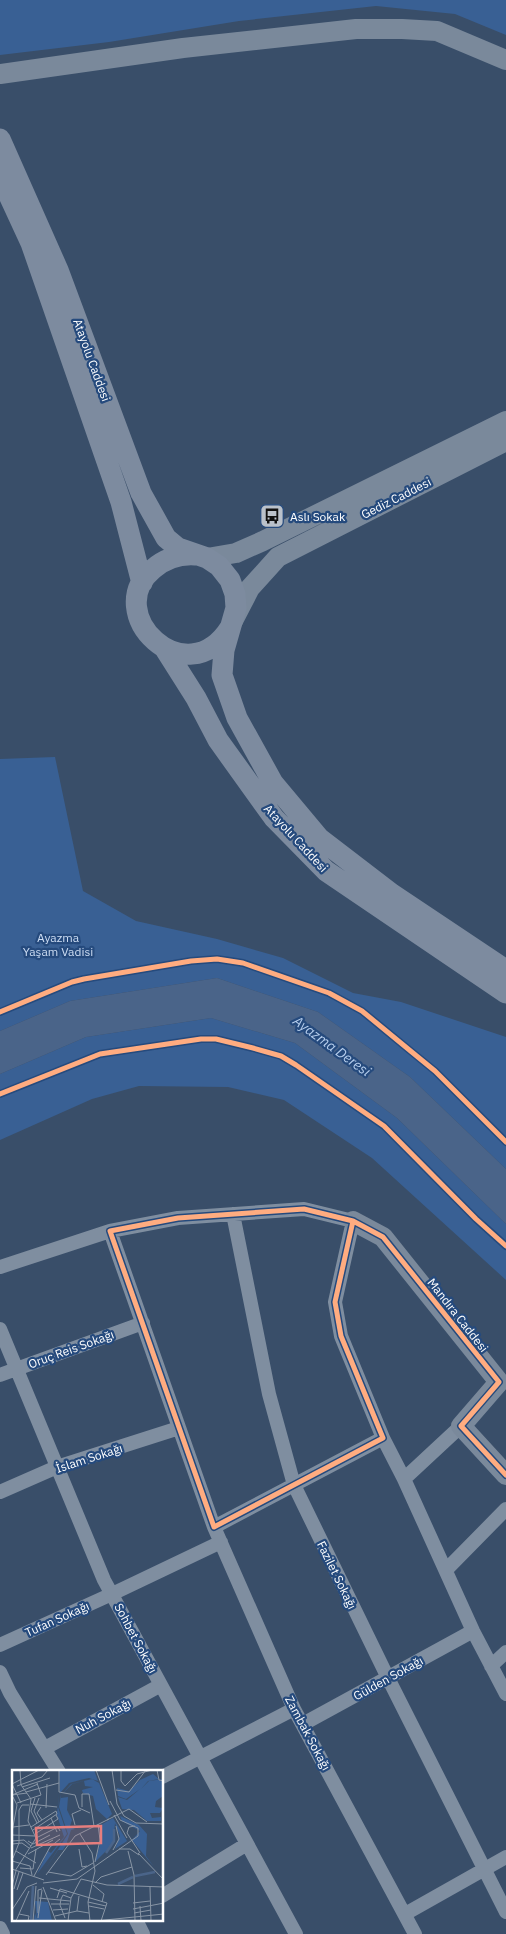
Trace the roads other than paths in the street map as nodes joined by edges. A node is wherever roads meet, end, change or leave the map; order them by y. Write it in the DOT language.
graph roads {
  1 [pos="506,60"];
  2 [pos="0,74"];
  3 [pos="0,139"];
  4 [pos="0,176"];
  5 [pos="5,202"];
  6 [pos="506,421"];
  7 [pos="506,441"];
  8 [pos="206,558"];
  9 [pos="142,583"];
  10 [pos="232,623"];
  11 [pos="165,649"];
  12 [pos="506,970"];
  13 [pos="506,993"];
  14 [pos="233,1214"];
  15 [pos="353,1221"];
  16 [pos="110,1231"];
  17 [pos="0,1268"];
  18 [pos="143,1323"];
  19 [pos="0,1329"];
  20 [pos="16,1369"];
  21 [pos="0,1375"];
  22 [pos="461,1426"];
  23 [pos="179,1428"];
  24 [pos="383,1438"];
  25 [pos="58,1468"];
  26 [pos="506,1475"];
  27 [pos="404,1479"];
  28 [pos="294,1485"];
  29 [pos="0,1492"];
  30 [pos="506,1509"];
  31 [pos="214,1527"];
  32 [pos="222,1542"];
  33 [pos="446,1570"];
  34 [pos="112,1594"];
  35 [pos="473,1631"];
  36 [pos="0,1645"];
  37 [pos="506,1652"];
  38 [pos="492,1666"];
  39 [pos="0,1672"];
  40 [pos="388,1678"];
  41 [pos="161,1685"];
  42 [pos="506,1694"];
  43 [pos="5,1695"];
  44 [pos="294,1709"];
  45 [pos="303,1724"];
  46 [pos="45,1748"];
  47 [pos="200,1757"];
  48 [pos="58,1770"];
  49 [pos="164,1776"];
  50 [pos="247,1844"];
  51 [pos="506,1857"];
  52 [pos="484,1869"];
  53 [pos="164,1895"];
  54 [pos="506,1912"];
  55 [pos="405,1914"];
  56 [pos="137,1922"];
  57 [pos="0,1928"];
  58 [pos="3,1934"];
  59 [pos="143,1934"];
  60 [pos="296,1934"];
  61 [pos="415,1934"];
  1 -- 2 [label="street"];
  3 -- 8 [label="main road, Atayolu Caddesi"];
  4 -- 5 [label="main road, Atayolu Caddesi"];
  5 -- 9 [label="main road, Atayolu Caddesi"];
  6 -- 8 [label="street, Gediz Caddesi"];
  7 -- 10 [label="street, Gediz Caddesi"];
  8 -- 9 [label="main road"];
  8 -- 10 [label="main road, Atayolu Caddesi"];
  9 -- 11 [label="main road, Atayolu Caddesi"];
  10 -- 11 [label="main road, Atayolu Caddesi"];
  10 -- 12 [label="main road, Atayolu Caddesi"];
  11 -- 13 [label="main road, Atayolu Caddesi"];
  14 -- 15 [label="street"];
  14 -- 16 [label="street"];
  14 -- 28 [label="street, Fazilet Sokağı"];
  15 -- 22 [label="street, Mandıra Caddesi"];
  15 -- 24 [label="street"];
  16 -- 17 [label="street"];
  16 -- 18 [label="street, Zambak Sokağı"];
  18 -- 20 [label="street, Oruç Reis Sokağı"];
  18 -- 23 [label="street, Zambak Sokağı"];
  19 -- 20 [label="street, Sohbet Sokağı"];
  20 -- 21 [label="street, Oruç Reis Sokağı"];
  20 -- 25 [label="street, Sohbet Sokağı"];
  22 -- 26 [label="street"];
  22 -- 27 [label="street"];
  23 -- 25 [label="street, İslam Sokağı"];
  23 -- 31 [label="street, Zambak Sokağı"];
  24 -- 27 [label="street"];
  24 -- 28 [label="street"];
  25 -- 29 [label="street, İslam Sokağı"];
  25 -- 34 [label="street, Sohbet Sokağı"];
  27 -- 33 [label="street"];
  28 -- 31 [label="street"];
  28 -- 40 [label="street, Fazilet Sokağı"];
  30 -- 33 [label="street"];
  31 -- 32 [label="street, Zambak Sokağı"];
  32 -- 34 [label="street, Tufan Sokağı"];
  32 -- 44 [label="street, Zambak Sokağı"];
  33 -- 35 [label="street"];
  34 -- 36 [label="street, Tufan Sokağı"];
  34 -- 41 [label="street, Sohbet Sokağı"];
  35 -- 38 [label="street"];
  35 -- 40 [label="street, Gülden Sokağı"];
  37 -- 38 [label="street"];
  38 -- 42 [label="street"];
  39 -- 43 [label="street"];
  40 -- 45 [label="street, Gülden Sokağı"];
  40 -- 52 [label="street, Fazilet Sokağı"];
  41 -- 46 [label="street, Nuh Sokağı"];
  41 -- 47 [label="street, Sohbet Sokağı"];
  43 -- 46 [label="street"];
  44 -- 45 [label="street, Zambak Sokağı"];
  44 -- 47 [label="street"];
  45 -- 55 [label="street, Zambak Sokağı"];
  46 -- 48 [label="street"];
  47 -- 49 [label="street"];
  47 -- 50 [label="street, Sohbet Sokağı"];
  50 -- 53 [label="street"];
  50 -- 60 [label="street, Sohbet Sokağı"];
  51 -- 52 [label="street"];
  52 -- 54 [label="street, Fazilet Sokağı"];
  52 -- 55 [label="street"];
  55 -- 61 [label="street, Zambak Sokağı"];
  56 -- 59 [label="street"];
  57 -- 58 [label="street"];
}
